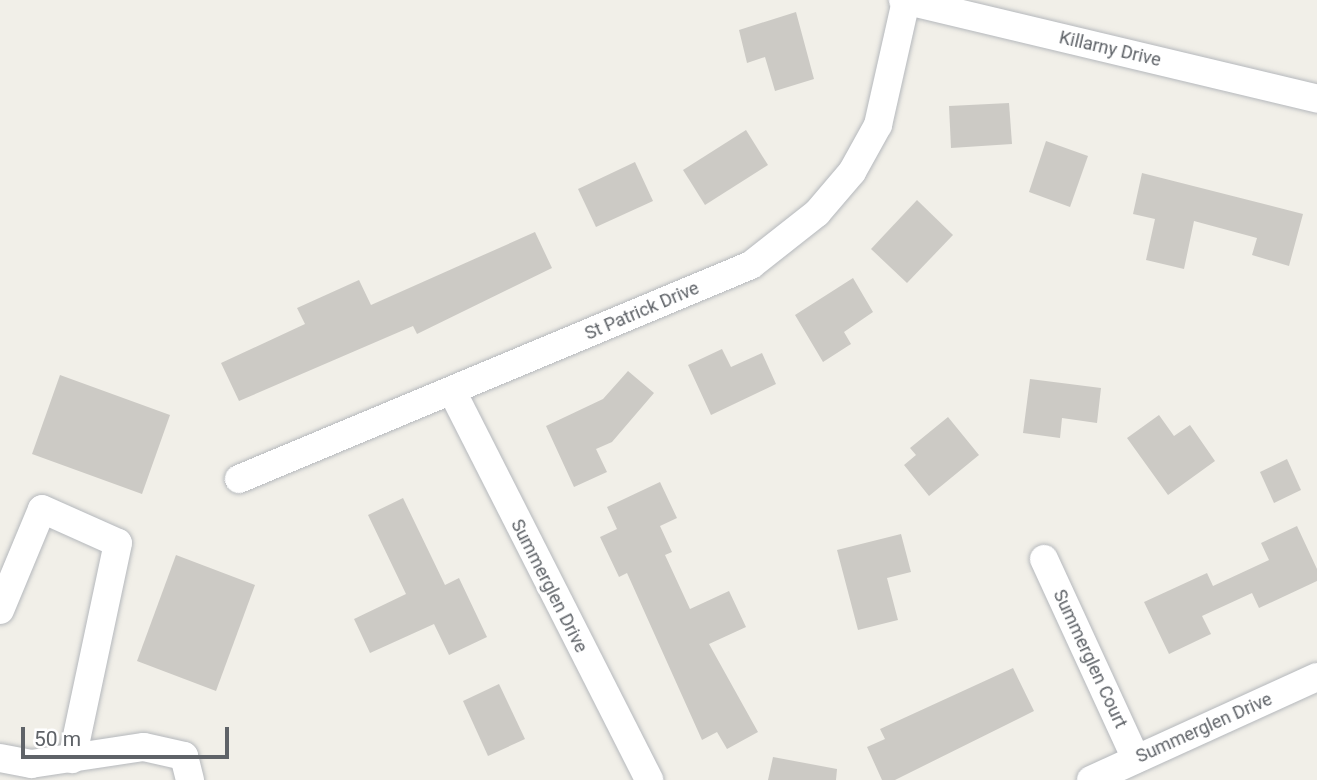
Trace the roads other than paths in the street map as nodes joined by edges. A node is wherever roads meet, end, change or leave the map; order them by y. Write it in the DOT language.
graph roads {
  1 [pos="904,1"];
  2 [pos="1317,99"];
  3 [pos="452,391"];
  4 [pos="239,479"];
  5 [pos="1044,559"];
  6 [pos="0,610"];
  7 [pos="1317,677"];
  8 [pos="0,758"];
  9 [pos="72,759"];
  10 [pos="1136,759"];
  11 [pos="190,780"];
  12 [pos="649,780"];
  13 [pos="1091,780"];
  1 -- 2 [label="street, Killarny Drive"];
  1 -- 3 [label="street, St Patrick Drive"];
  3 -- 4 [label="street, St Patrick Drive"];
  3 -- 12 [label="street, Summerglen Drive"];
  5 -- 10 [label="street, Summerglen Court"];
  6 -- 9 [label="street"];
  7 -- 10 [label="street, Summerglen Drive"];
  8 -- 9 [label="street"];
  9 -- 11 [label="street"];
  10 -- 13 [label="street, Summerglen Drive"];
}
